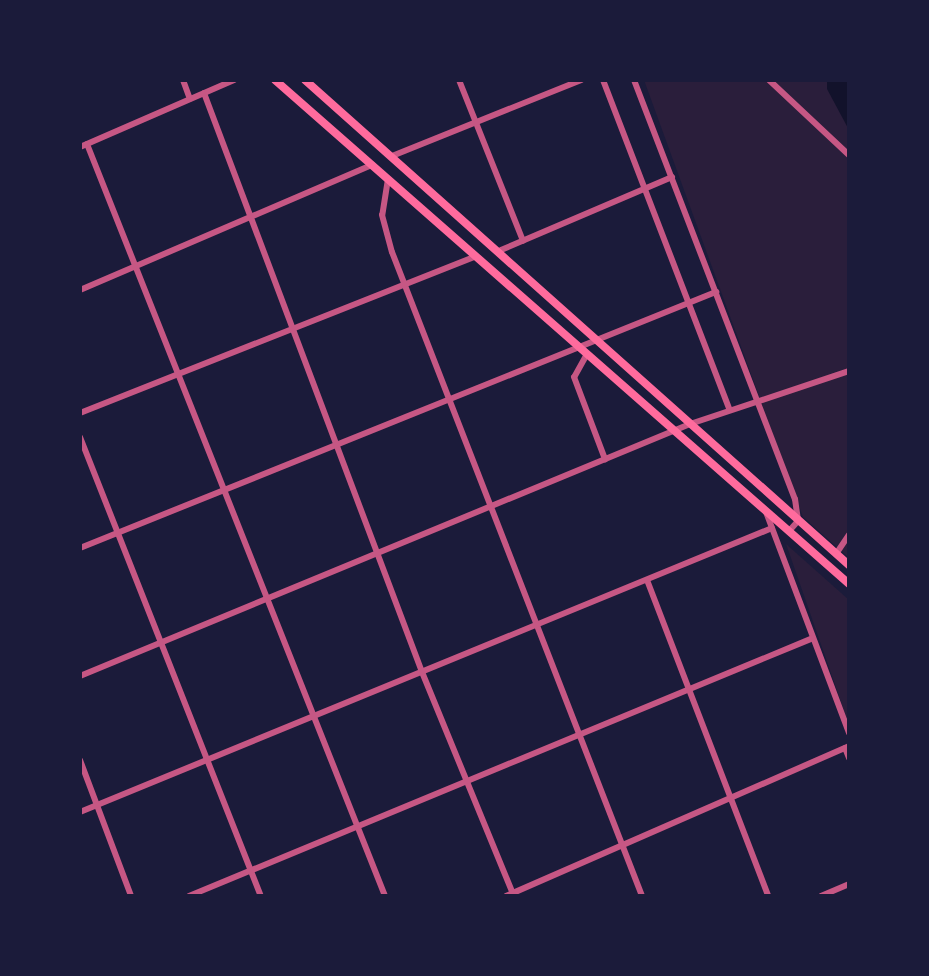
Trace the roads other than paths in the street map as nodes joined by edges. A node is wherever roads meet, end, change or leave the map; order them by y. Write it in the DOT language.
graph roads {
  1 [pos="183,80"];
  2 [pos="234,80"];
  3 [pos="275,80"];
  4 [pos="305,80"];
  5 [pos="459,80"];
  6 [pos="581,80"];
  7 [pos="604,80"];
  8 [pos="634,80"];
  9 [pos="769,80"];
  10 [pos="204,93"];
  11 [pos="190,99"];
  12 [pos="477,124"];
  13 [pos="84,145"];
  14 [pos="392,156"];
  15 [pos="849,156"];
  16 [pos="372,164"];
  17 [pos="672,177"];
  18 [pos="389,178"];
  19 [pos="645,188"];
  20 [pos="250,218"];
  21 [pos="523,241"];
  22 [pos="501,250"];
  23 [pos="477,255"];
  24 [pos="137,266"];
  25 [pos="404,284"];
  26 [pos="80,290"];
  27 [pos="716,292"];
  28 [pos="689,302"];
  29 [pos="290,328"];
  30 [pos="596,338"];
  31 [pos="577,345"];
  32 [pos="587,354"];
  33 [pos="849,371"];
  34 [pos="177,373"];
  35 [pos="448,396"];
  36 [pos="756,398"];
  37 [pos="730,409"];
  38 [pos="80,414"];
  39 [pos="690,424"];
  40 [pos="674,431"];
  41 [pos="80,437"];
  42 [pos="334,443"];
  43 [pos="605,459"];
  44 [pos="732,461"];
  45 [pos="723,474"];
  46 [pos="222,489"];
  47 [pos="490,507"];
  48 [pos="766,511"];
  49 [pos="798,521"];
  50 [pos="772,528"];
  51 [pos="789,531"];
  52 [pos="118,533"];
  53 [pos="849,535"];
  54 [pos="80,548"];
  55 [pos="376,554"];
  56 [pos="836,554"];
  57 [pos="849,564"];
  58 [pos="827,566"];
  59 [pos="646,580"];
  60 [pos="849,584"];
  61 [pos="265,600"];
  62 [pos="536,625"];
  63 [pos="813,638"];
  64 [pos="161,643"];
  65 [pos="422,672"];
  66 [pos="80,676"];
  67 [pos="689,690"];
  68 [pos="312,717"];
  69 [pos="849,733"];
  70 [pos="580,735"];
  71 [pos="847,747"];
  72 [pos="849,758"];
  73 [pos="80,760"];
  74 [pos="207,760"];
  75 [pos="466,782"];
  76 [pos="731,798"];
  77 [pos="97,805"];
  78 [pos="80,812"];
  79 [pos="357,826"];
  80 [pos="623,844"];
  81 [pos="250,870"];
  82 [pos="849,884"];
  83 [pos="511,895"];
  84 [pos="130,896"];
  85 [pos="189,896"];
  86 [pos="261,896"];
  87 [pos="385,896"];
  88 [pos="642,896"];
  89 [pos="768,896"];
  90 [pos="820,896"];
  1 -- 11 [label="street"];
  2 -- 10 [label="street"];
  3 -- 16 [label="main road"];
  4 -- 14 [label="main road"];
  5 -- 12 [label="street"];
  6 -- 12 [label="street"];
  7 -- 19 [label="street"];
  8 -- 17 [label="street"];
  9 -- 15 [label="street"];
  10 -- 11 [label="street"];
  10 -- 20 [label="street"];
  11 -- 13 [label="street"];
  12 -- 14 [label="street"];
  12 -- 21 [label="street"];
  13 -- 24 [label="street"];
  14 -- 22 [label="main road"];
  16 -- 18 [label="main road"];
  16 -- 20 [label="street"];
  17 -- 19 [label="street"];
  17 -- 27 [label="street"];
  18 -- 23 [label="main road"];
  18 -- 25 [label="street"];
  19 -- 21 [label="street"];
  19 -- 28 [label="street"];
  20 -- 24 [label="street"];
  20 -- 29 [label="street"];
  21 -- 22 [label="street"];
  22 -- 30 [label="main road"];
  23 -- 25 [label="street"];
  23 -- 31 [label="main road"];
  24 -- 26 [label="street"];
  24 -- 34 [label="street"];
  25 -- 29 [label="street"];
  25 -- 35 [label="street"];
  27 -- 28 [label="street"];
  27 -- 36 [label="street"];
  28 -- 30 [label="street"];
  28 -- 37 [label="street"];
  29 -- 34 [label="street"];
  29 -- 42 [label="street"];
  30 -- 31 [label="street"];
  30 -- 39 [label="main road"];
  31 -- 32 [label="main road"];
  31 -- 35 [label="street"];
  32 -- 40 [label="main road"];
  32 -- 43 [label="street"];
  33 -- 36 [label="street"];
  34 -- 38 [label="street"];
  34 -- 46 [label="street"];
  35 -- 42 [label="street"];
  35 -- 47 [label="street"];
  36 -- 37 [label="street"];
  36 -- 49 [label="street"];
  37 -- 39 [label="street"];
  39 -- 40 [label="street"];
  39 -- 44 [label="main road"];
  40 -- 43 [label="street"];
  40 -- 45 [label="main road"];
  41 -- 52 [label="street"];
  42 -- 46 [label="street"];
  42 -- 55 [label="street"];
  43 -- 47 [label="street"];
  44 -- 45 [label="main road"];
  44 -- 49 [label="main road"];
  45 -- 48 [label="main road"];
  46 -- 52 [label="street"];
  46 -- 61 [label="street"];
  47 -- 55 [label="street"];
  47 -- 62 [label="street"];
  48 -- 50 [label="street"];
  48 -- 51 [label="main road"];
  49 -- 51 [label="street"];
  49 -- 56 [label="main road"];
  50 -- 59 [label="street"];
  50 -- 63 [label="street"];
  51 -- 58 [label="main road"];
  52 -- 54 [label="street"];
  52 -- 64 [label="street"];
  53 -- 56 [label="street"];
  55 -- 61 [label="street"];
  55 -- 65 [label="street"];
  56 -- 57 [label="main road"];
  56 -- 58 [label="main road"];
  58 -- 60 [label="main road"];
  59 -- 62 [label="street"];
  59 -- 67 [label="street"];
  61 -- 64 [label="street"];
  61 -- 68 [label="street"];
  62 -- 65 [label="street"];
  62 -- 70 [label="street"];
  63 -- 67 [label="street"];
  63 -- 69 [label="street"];
  64 -- 66 [label="street"];
  64 -- 74 [label="street"];
  65 -- 68 [label="street"];
  65 -- 75 [label="street"];
  67 -- 70 [label="street"];
  67 -- 76 [label="street"];
  68 -- 74 [label="street"];
  68 -- 79 [label="street"];
  70 -- 75 [label="street"];
  70 -- 80 [label="street"];
  71 -- 72 [label="street"];
  71 -- 76 [label="street"];
  73 -- 77 [label="street"];
  74 -- 77 [label="street"];
  74 -- 81 [label="street"];
  75 -- 79 [label="street"];
  75 -- 83 [label="street"];
  76 -- 80 [label="street"];
  76 -- 89 [label="street"];
  77 -- 78 [label="street"];
  77 -- 84 [label="street"];
  79 -- 81 [label="street"];
  79 -- 87 [label="street"];
  80 -- 83 [label="street"];
  80 -- 88 [label="street"];
  81 -- 85 [label="street"];
  81 -- 86 [label="street"];
  82 -- 90 [label="street"];
}
